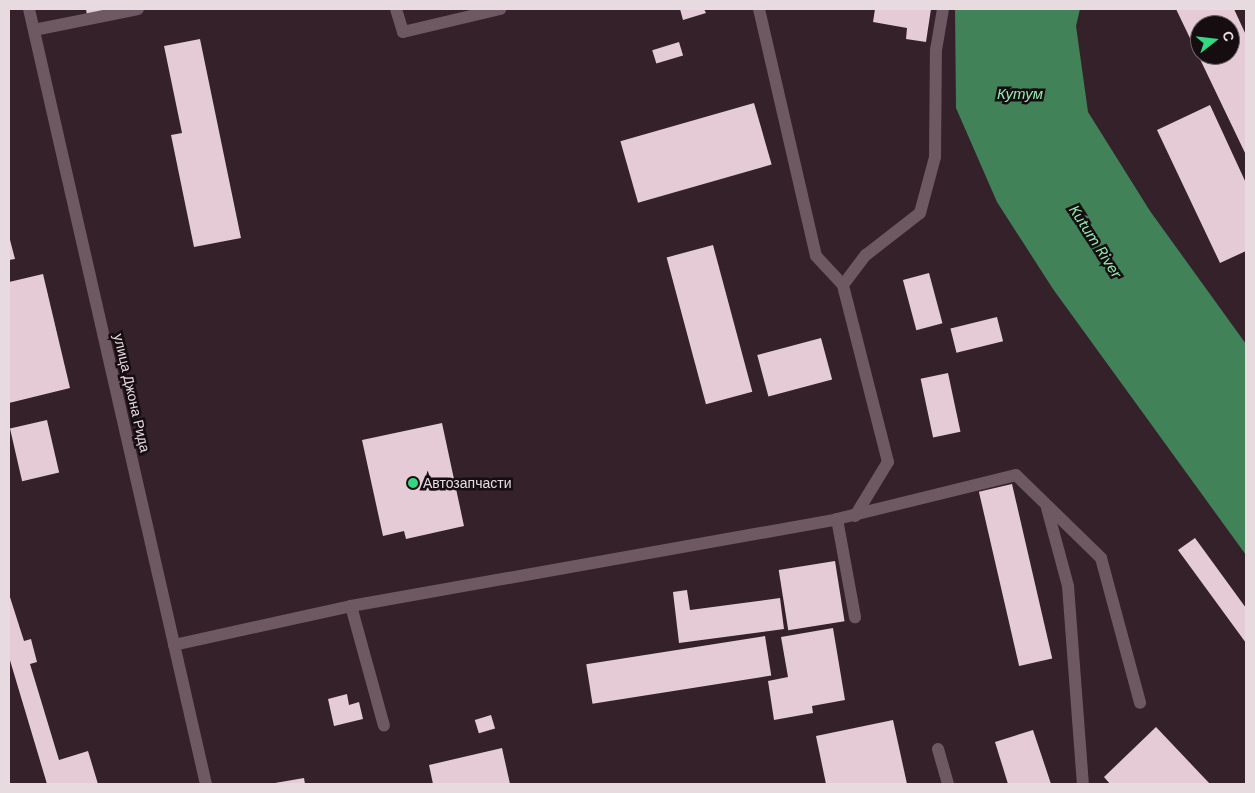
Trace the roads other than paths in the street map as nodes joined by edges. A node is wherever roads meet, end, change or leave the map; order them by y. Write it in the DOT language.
graph roads {
  1 [pos="30,9"];
  2 [pos="138,9"];
  3 [pos="396,9"];
  4 [pos="500,9"];
  5 [pos="759,9"];
  6 [pos="943,9"];
  7 [pos="34,30"];
  8 [pos="843,285"];
  9 [pos="1048,508"];
  10 [pos="855,516"];
  11 [pos="837,519"];
  12 [pos="351,606"];
  13 [pos="855,617"];
  14 [pos="174,645"];
  15 [pos="1140,703"];
  16 [pos="384,726"];
  17 [pos="938,749"];
  18 [pos="206,784"];
  19 [pos="948,784"];
  20 [pos="1084,784"];
  1 -- 7 [label="street, улица Джона Рида"];
  2 -- 7 [label="street"];
  3 -- 4 [label="street"];
  5 -- 8 [label="street"];
  6 -- 8 [label="street"];
  7 -- 14 [label="street, улица Джона Рида"];
  8 -- 10 [label="street"];
  9 -- 10 [label="street"];
  9 -- 15 [label="street"];
  9 -- 20 [label="street"];
  10 -- 11 [label="street"];
  11 -- 12 [label="street"];
  11 -- 13 [label="street"];
  12 -- 14 [label="street"];
  12 -- 16 [label="street"];
  14 -- 18 [label="street, улица Джона Рида"];
  17 -- 19 [label="street"];
}
